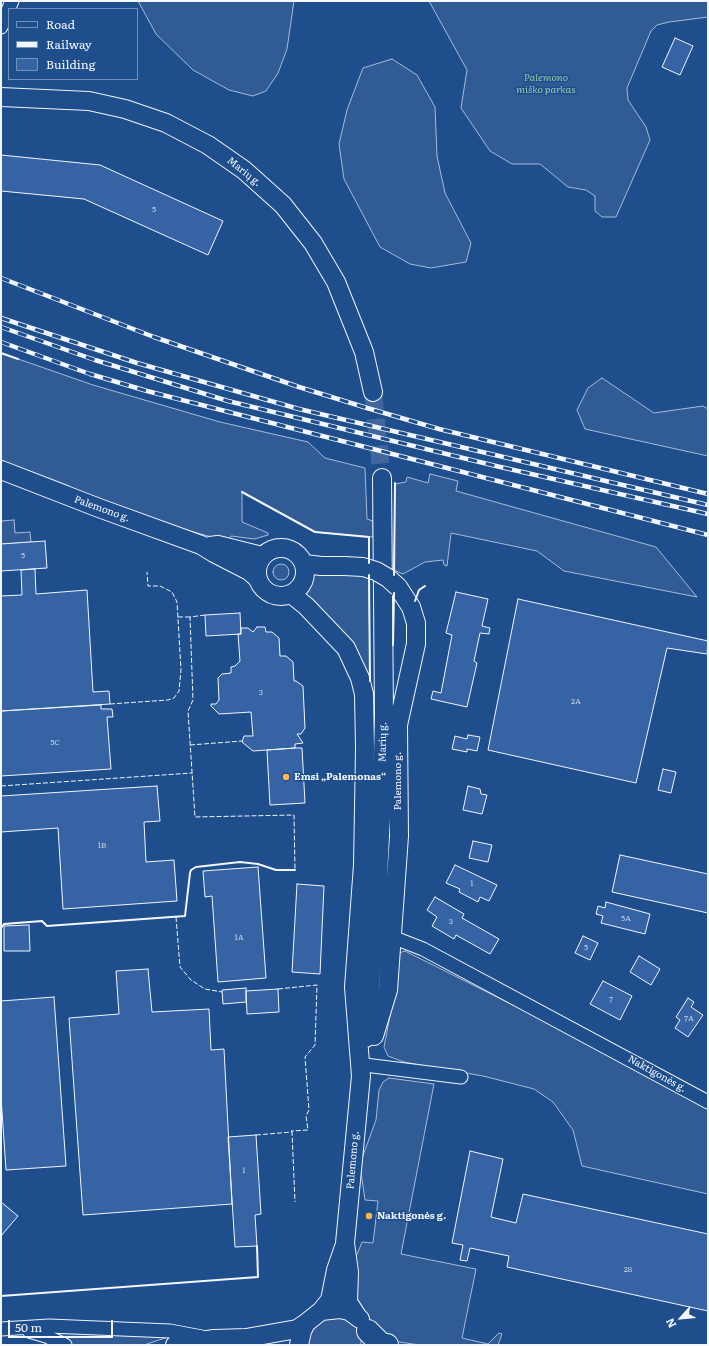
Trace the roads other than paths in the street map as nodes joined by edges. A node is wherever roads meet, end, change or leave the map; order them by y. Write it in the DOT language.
graph roads {
  1 [pos="8,10"];
  2 [pos="1,27"];
  3 [pos="1,97"];
  4 [pos="373,392"];
  5 [pos="1,470"];
  6 [pos="382,478"];
  7 [pos="204,546"];
  8 [pos="262,556"];
  9 [pos="305,564"];
  10 [pos="257,578"];
  11 [pos="291,594"];
  12 [pos="392,937"];
  13 [pos="363,1071"];
  14 [pos="461,1078"];
  15 [pos="708,1102"];
  16 [pos="346,1243"];
  17 [pos="321,1311"];
  18 [pos="306,1323"];
  19 [pos="1,1329"];
  20 [pos="21,1329"];
  21 [pos="365,1331"];
  22 [pos="246,1338"];
  23 [pos="214,1339"];
  24 [pos="65,1345"];
  25 [pos="175,1345"];
  26 [pos="276,1345"];
  27 [pos="299,1345"];
  28 [pos="387,1345"];
  1 -- 2 [label="street"];
  3 -- 4 [label="street, Marių g."];
  5 -- 7 [label="street, Palemono g."];
  6 -- 13 [label="street, Marių g."];
  7 -- 8 [label="street, Palemono g."];
  7 -- 10 [label="street, Palemono g."];
  8 -- 9 [label="street"];
  8 -- 10 [label="street"];
  9 -- 11 [label="street"];
  9 -- 12 [label="street, Palemono g., bridge"];
  10 -- 11 [label="street, Palemono g."];
  11 -- 13 [label="street, Palemono g."];
  12 -- 13 [label="street, Palemono g."];
  12 -- 15 [label="street, Naktigonės g."];
  13 -- 14 [label="street"];
  13 -- 16 [label="street, Palemono g."];
  16 -- 17 [label="street, Palemono g."];
  16 -- 21 [label="street, Palemono g."];
  17 -- 18 [label="street"];
  17 -- 21 [label="street"];
  18 -- 22 [label="street"];
  18 -- 27 [label="street"];
  19 -- 20 [label="street"];
  20 -- 23 [label="street"];
  20 -- 24 [label="street"];
  21 -- 28 [label="highway"];
  22 -- 23 [label="street"];
  22 -- 26 [label="street"];
  23 -- 25 [label="street"];
}
